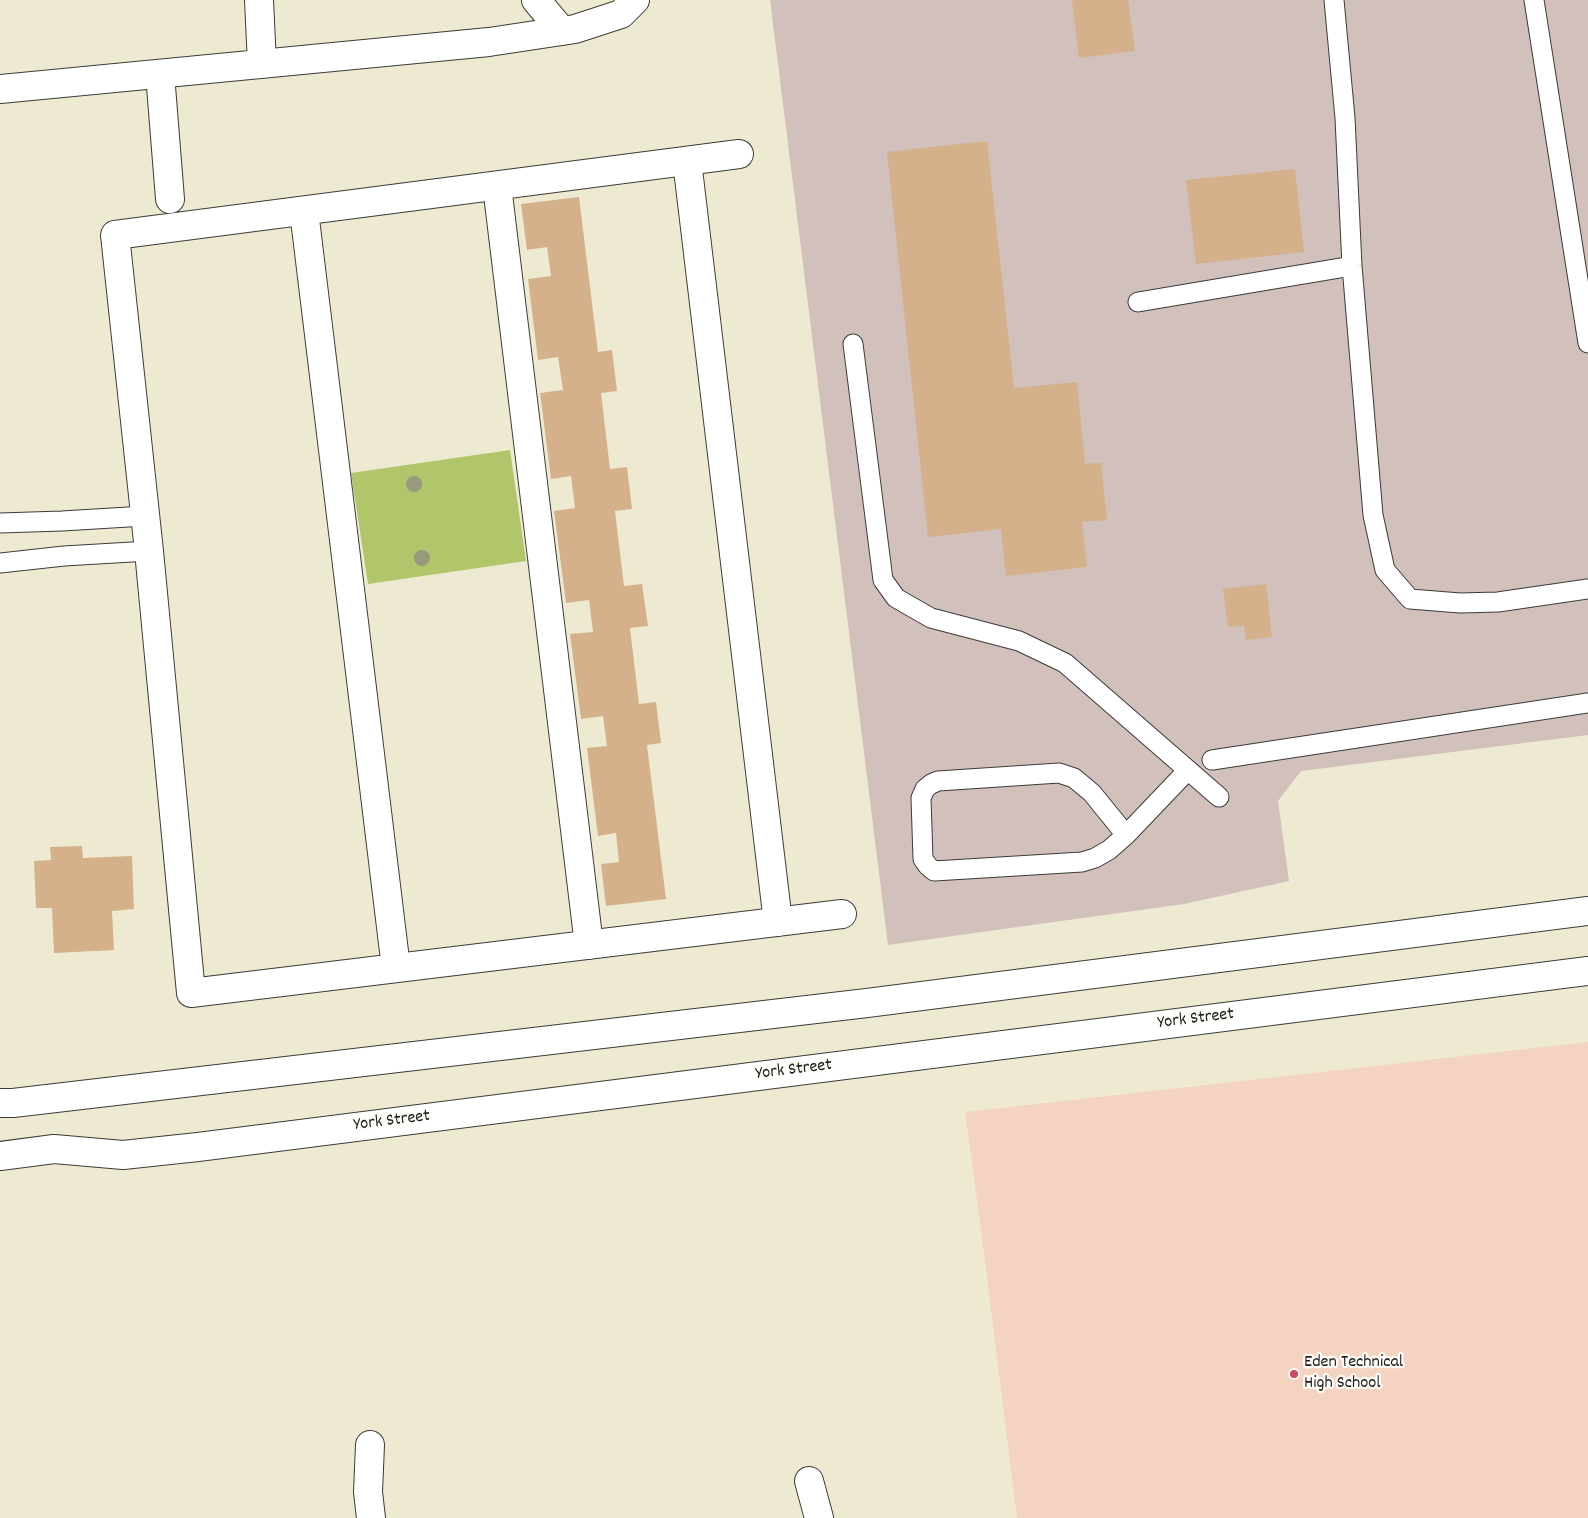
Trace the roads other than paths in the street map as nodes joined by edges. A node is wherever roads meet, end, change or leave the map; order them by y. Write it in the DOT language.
graph roads {
  1 [pos="259,0"];
  2 [pos="536,0"];
  3 [pos="635,0"];
  4 [pos="1334,0"];
  5 [pos="1534,0"];
  6 [pos="562,31"];
  7 [pos="262,64"];
  8 [pos="160,74"];
  9 [pos="0,89"];
  10 [pos="739,154"];
  11 [pos="687,161"];
  12 [pos="497,186"];
  13 [pos="170,199"];
  14 [pos="304,211"];
  15 [pos="1352,266"];
  16 [pos="1138,302"];
  17 [pos="1588,343"];
  18 [pos="853,344"];
  19 [pos="145,516"];
  20 [pos="0,523"];
  21 [pos="149,551"];
  22 [pos="0,563"];
  23 [pos="1588,589"];
  24 [pos="1588,703"];
  25 [pos="1212,760"];
  26 [pos="1188,770"];
  27 [pos="1218,797"];
  28 [pos="1126,834"];
  29 [pos="1588,911"];
  30 [pos="842,914"];
  31 [pos="778,922"];
  32 [pos="589,945"];
  33 [pos="396,968"];
  34 [pos="1588,971"];
  35 [pos="0,1103"];
  36 [pos="0,1156"];
  37 [pos="370,1445"];
  38 [pos="809,1481"];
  39 [pos="371,1518"];
  40 [pos="819,1518"];
  1 -- 7 [label="street"];
  2 -- 6 [label="street"];
  3 -- 6 [label="street"];
  4 -- 15 [label="lane"];
  5 -- 17 [label="lane"];
  6 -- 7 [label="street"];
  7 -- 8 [label="street"];
  8 -- 9 [label="street"];
  8 -- 13 [label="street"];
  10 -- 11 [label="street"];
  11 -- 12 [label="street"];
  11 -- 31 [label="street"];
  12 -- 14 [label="street"];
  12 -- 32 [label="street"];
  14 -- 19 [label="street"];
  14 -- 33 [label="street"];
  15 -- 16 [label="lane"];
  15 -- 23 [label="lane"];
  18 -- 26 [label="lane"];
  19 -- 20 [label="lane"];
  19 -- 21 [label="street"];
  21 -- 22 [label="lane"];
  21 -- 33 [label="street"];
  24 -- 25 [label="lane"];
  26 -- 27 [label="lane"];
  26 -- 28 [label="lane"];
  28 -- 28 [label="lane"];
  29 -- 35 [label="street"];
  30 -- 31 [label="street"];
  31 -- 32 [label="street"];
  32 -- 33 [label="street"];
  34 -- 36 [label="street, York Street"];
  37 -- 39 [label="street"];
  38 -- 40 [label="street"];
}
